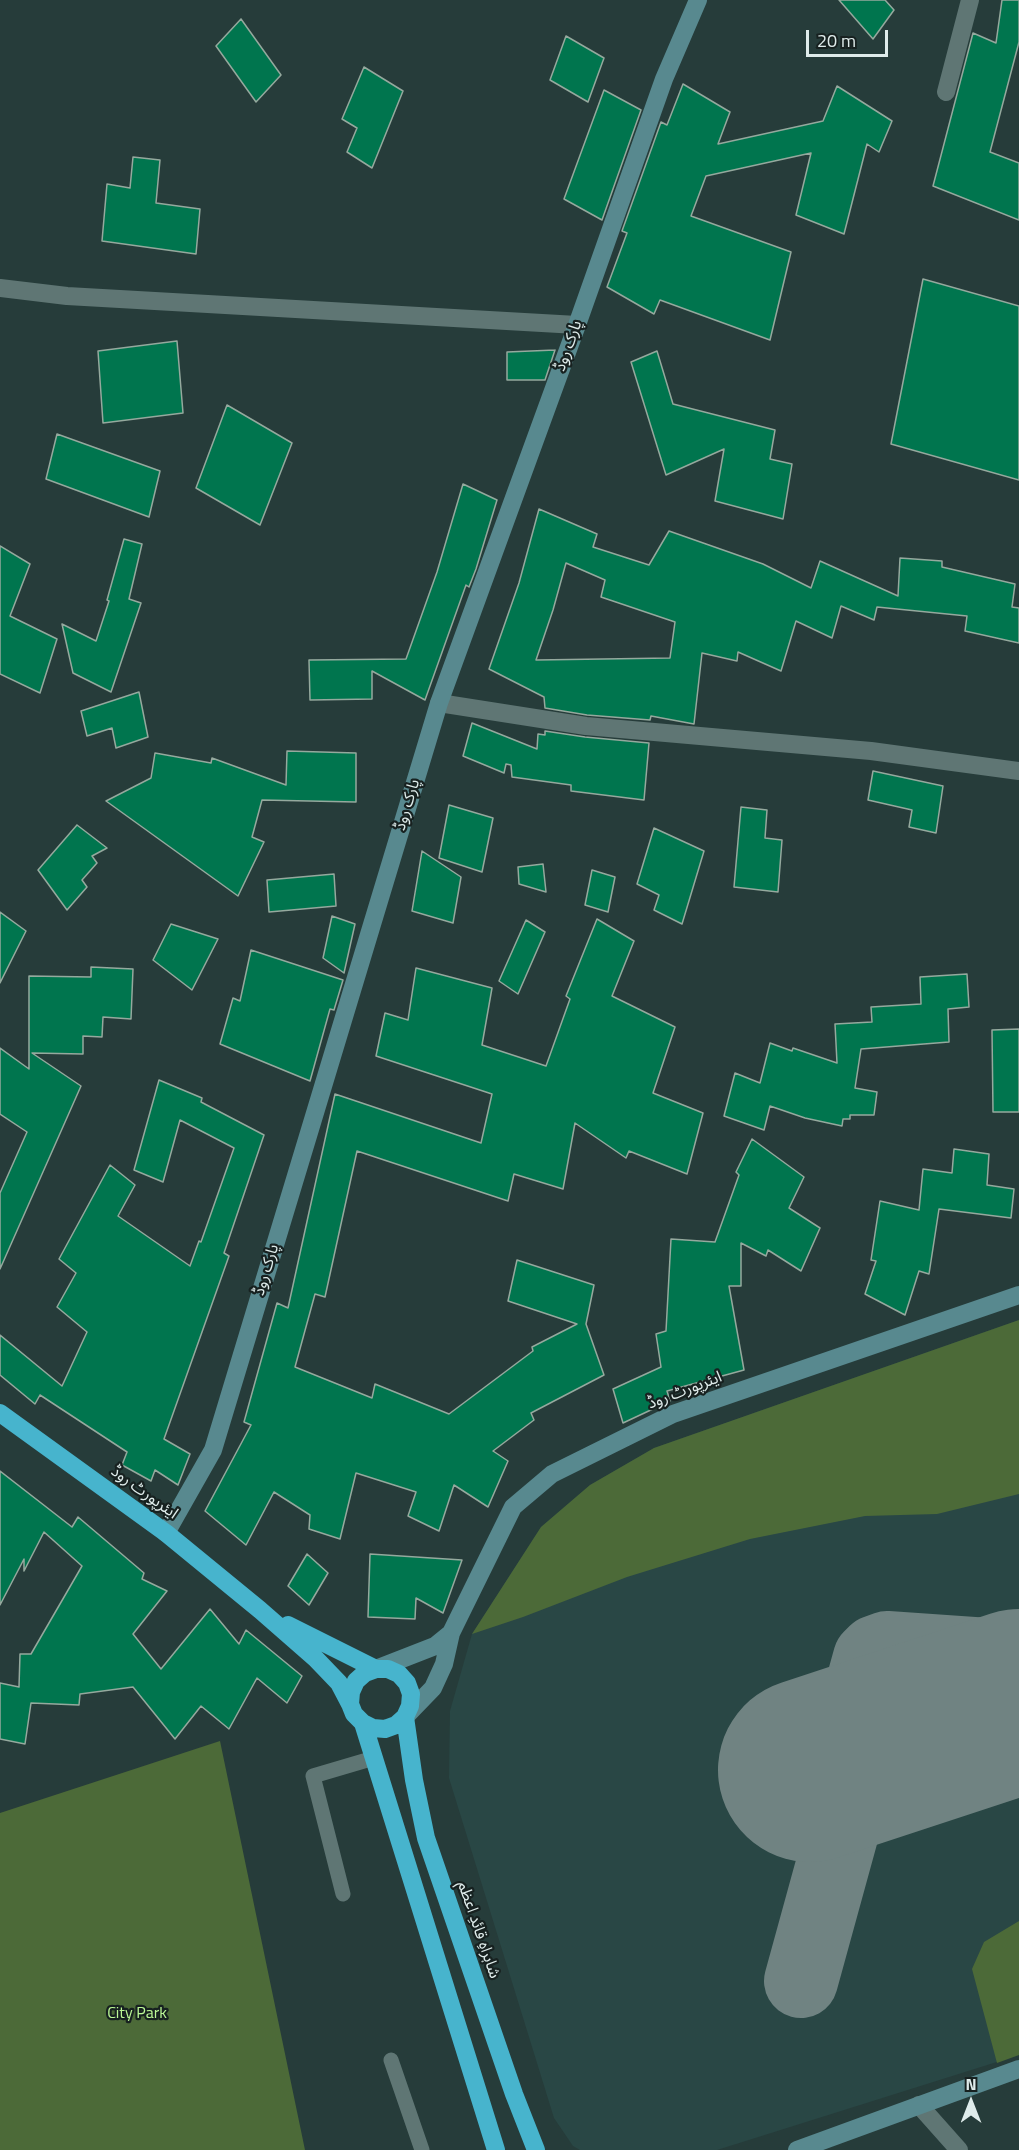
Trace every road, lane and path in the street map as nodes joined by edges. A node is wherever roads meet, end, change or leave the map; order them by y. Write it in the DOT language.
graph roads {
  1 [pos="698,0"];
  2 [pos="970,0"];
  3 [pos="945,92"];
  4 [pos="0,288"];
  5 [pos="577,326"];
  6 [pos="439,703"];
  7 [pos="1019,771"];
  8 [pos="1019,1295"];
  9 [pos="0,1413"];
  10 [pos="166,1533"];
  11 [pos="260,1610"];
  12 [pos="451,1633"];
  13 [pos="376,1669"];
  14 [pos="350,1704"];
  15 [pos="405,1717"];
  16 [pos="363,1723"];
  17 [pos="374,1758"];
  18 [pos="343,1894"];
  19 [pos="391,2060"];
  20 [pos="1019,2069"];
  21 [pos="919,2105"];
  22 [pos="422,2150"];
  23 [pos="496,2150"];
  24 [pos="536,2150"];
  25 [pos="797,2150"];
  26 [pos="959,2150"];
  1 -- 5 [label="main road, پارک روڈ"];
  2 -- 3 [label="street"];
  4 -- 5 [label="street"];
  5 -- 6 [label="main road, پارک روڈ"];
  6 -- 7 [label="street"];
  6 -- 10 [label="main road, پارک روڈ"];
  8 -- 12 [label="main road, ایئرپورٹ روڈ"];
  9 -- 10 [label="highway, ایئرپورٹ روڈ"];
  10 -- 11 [label="highway, ایئرپورٹ روڈ"];
  11 -- 13 [label="highway, ایئرپورٹ روڈ"];
  11 -- 14 [label="highway, ایئرپورٹ روڈ"];
  12 -- 13 [label="main road"];
  12 -- 15 [label="main road, ایئرپورٹ روڈ"];
  13 -- 14 [label="highway"];
  13 -- 15 [label="highway"];
  14 -- 16 [label="highway"];
  15 -- 16 [label="highway"];
  15 -- 24 [label="highway, شاہراہِ قائدِ اعظم"];
  16 -- 17 [label="highway"];
  17 -- 18 [label="lane"];
  17 -- 23 [label="highway"];
  19 -- 22 [label="lane"];
  20 -- 21 [label="main road"];
  21 -- 25 [label="main road"];
  21 -- 26 [label="street"];
}
